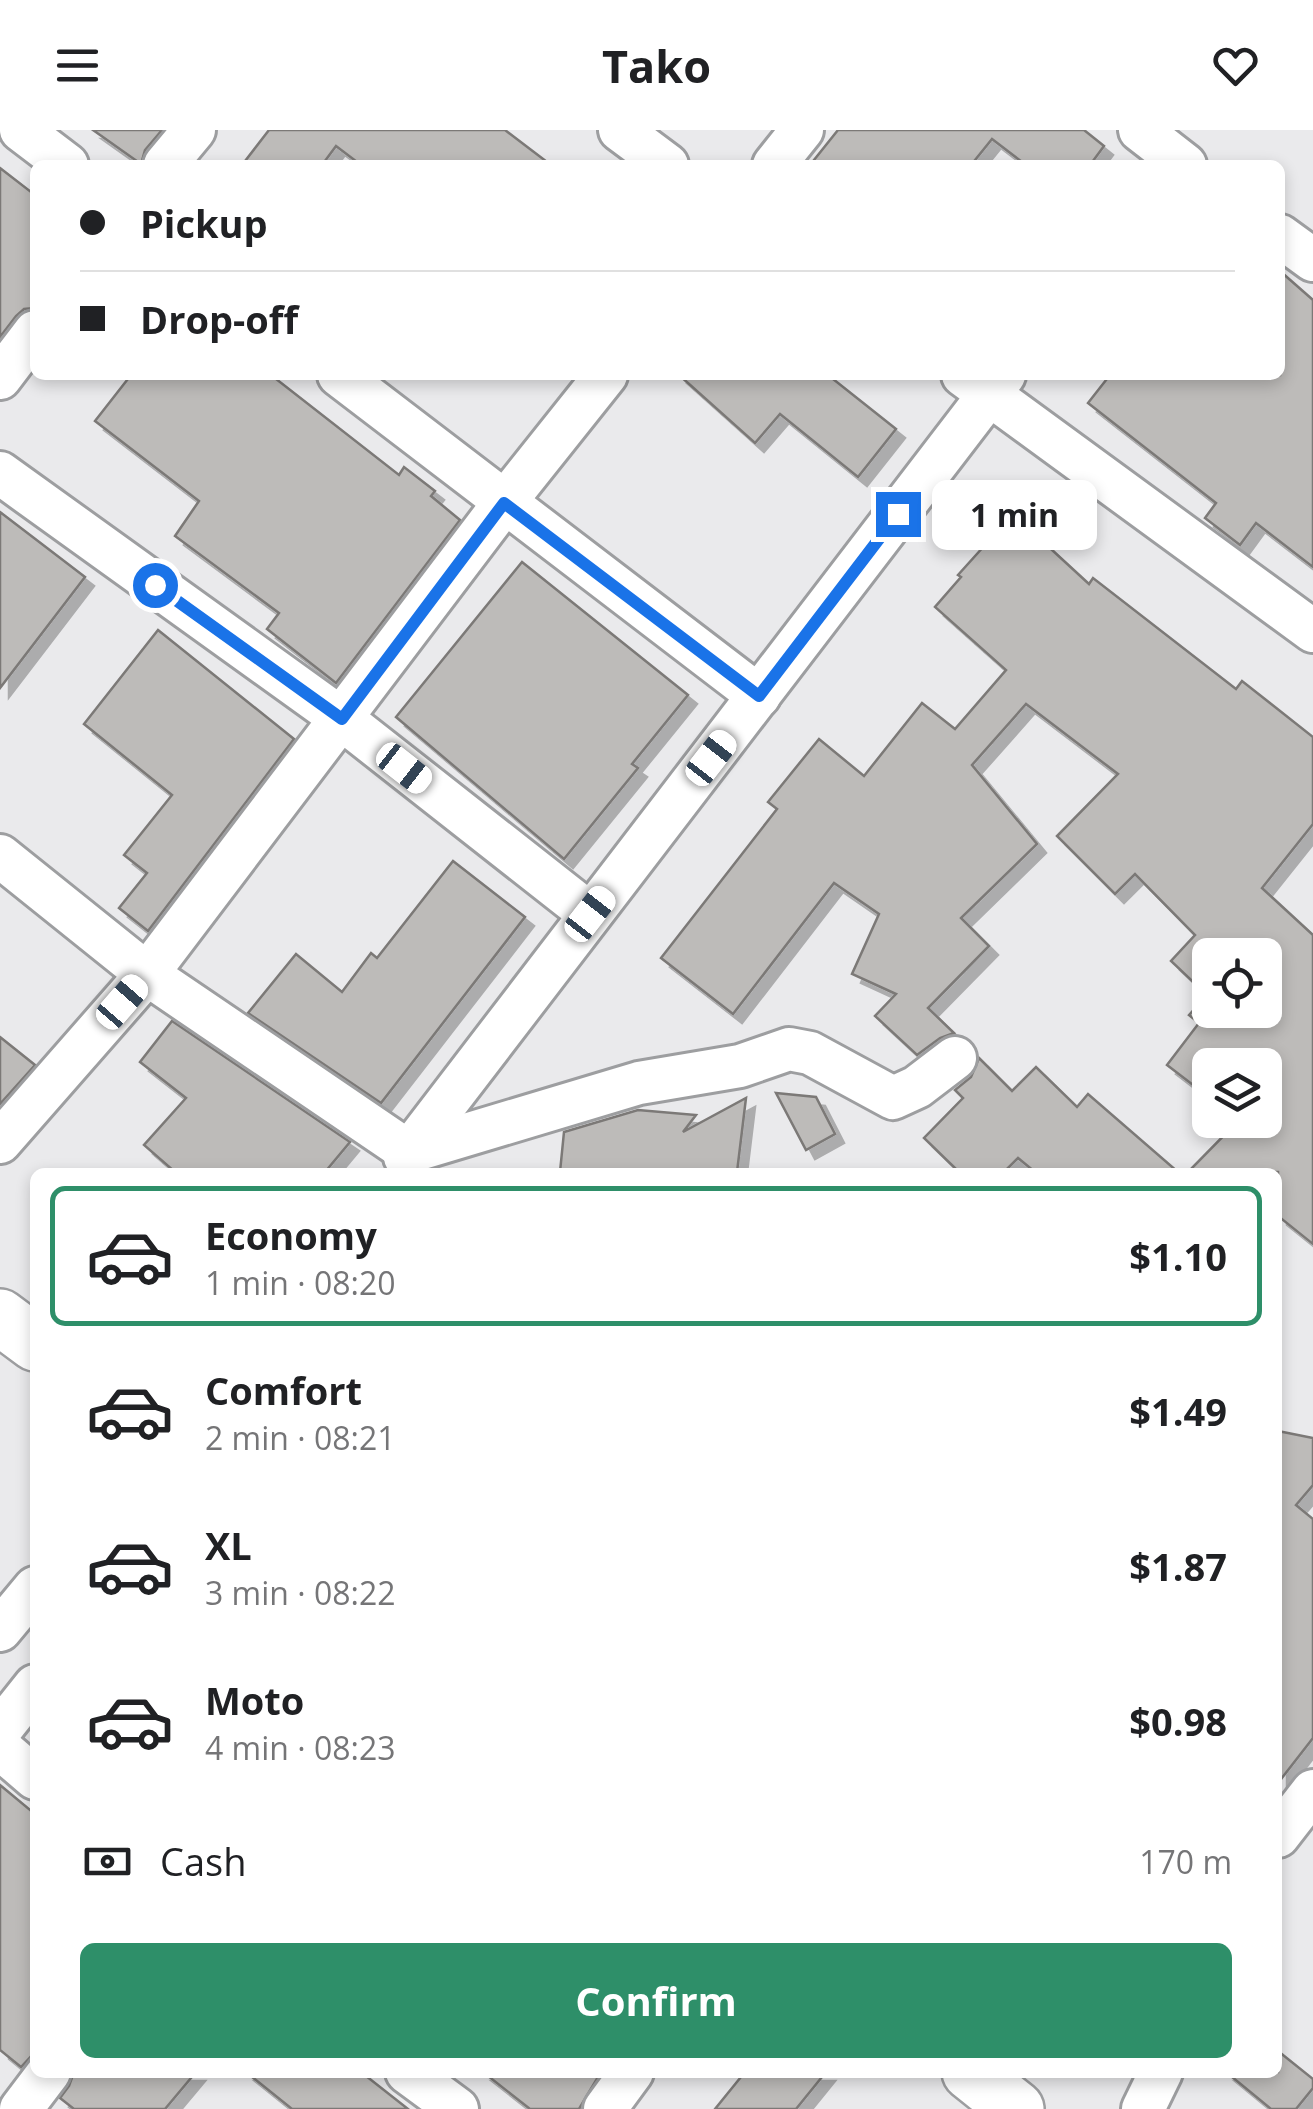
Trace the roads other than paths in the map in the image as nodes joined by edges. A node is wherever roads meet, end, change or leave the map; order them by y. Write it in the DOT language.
graph roads {
  1 [pos="21,130"];
  2 [pos="194,130"];
  3 [pos="620,130"];
  4 [pos="802,130"];
  5 [pos="60,160"];
  6 [pos="169,160"];
  7 [pos="660,160"];
  8 [pos="778,160"];
  9 [pos="1285,240"];
  10 [pos="1313,260"];
  11 [pos="30,339"];
  12 [pos="0,378"];
  13 [pos="345,380"];
  14 [pos="602,380"];
  15 [pos="986,381"];
  16 [pos="0,473"];
  17 [pos="504,503"];
  18 [pos="1313,631"];
  19 [pos="759,696"];
  20 [pos="342,719"];
  21 [pos="0,856"];
  22 [pos="590,914"];
  23 [pos="147,974"];
  24 [pos="956,1058"];
  25 [pos="0,1142"];
  26 [pos="402,1162"];
  27 [pos="0,1317"];
  28 [pos="30,1339"];
  29 [pos="30,1594"];
  30 [pos="0,1630"];
  31 [pos="30,1692"];
  32 [pos="0,1730"];
  33 [pos="0,1748"];
  34 [pos="30,1774"];
  35 [pos="1313,1790"];
  36 [pos="1282,1831"];
  37 [pos="45,2078"];
  38 [pos="415,2078"];
  39 [pos="628,2078"];
  40 [pos="977,2078"];
  41 [pos="1158,2078"];
  42 [pos="20,2109"];
  43 [pos="456,2109"];
  44 [pos="605,2109"];
  45 [pos="1016,2109"];
  46 [pos="1143,2109"];
  1 -- 5 [label="street"];
  2 -- 6 [label="street"];
  3 -- 7 [label="street"];
  4 -- 8 [label="street"];
  9 -- 10 [label="street"];
  11 -- 12 [label="street"];
  13 -- 17 [label="street"];
  14 -- 17 [label="street"];
  15 -- 18 [label="street"];
  15 -- 19 [label="street"];
  16 -- 20 [label="street"];
  17 -- 19 [label="street"];
  17 -- 20 [label="street"];
  19 -- 22 [label="street"];
  20 -- 22 [label="street"];
  20 -- 23 [label="street"];
  21 -- 23 [label="street"];
  22 -- 26 [label="street"];
  23 -- 25 [label="street"];
  23 -- 26 [label="street"];
  24 -- 26 [label="street"];
  27 -- 28 [label="main road"];
  29 -- 30 [label="street"];
  31 -- 32 [label="street"];
  33 -- 34 [label="street"];
  35 -- 36 [label="street"];
  37 -- 42 [label="street"];
  38 -- 43 [label="street"];
  39 -- 44 [label="street"];
  40 -- 45 [label="main road"];
  41 -- 46 [label="street"];
}
